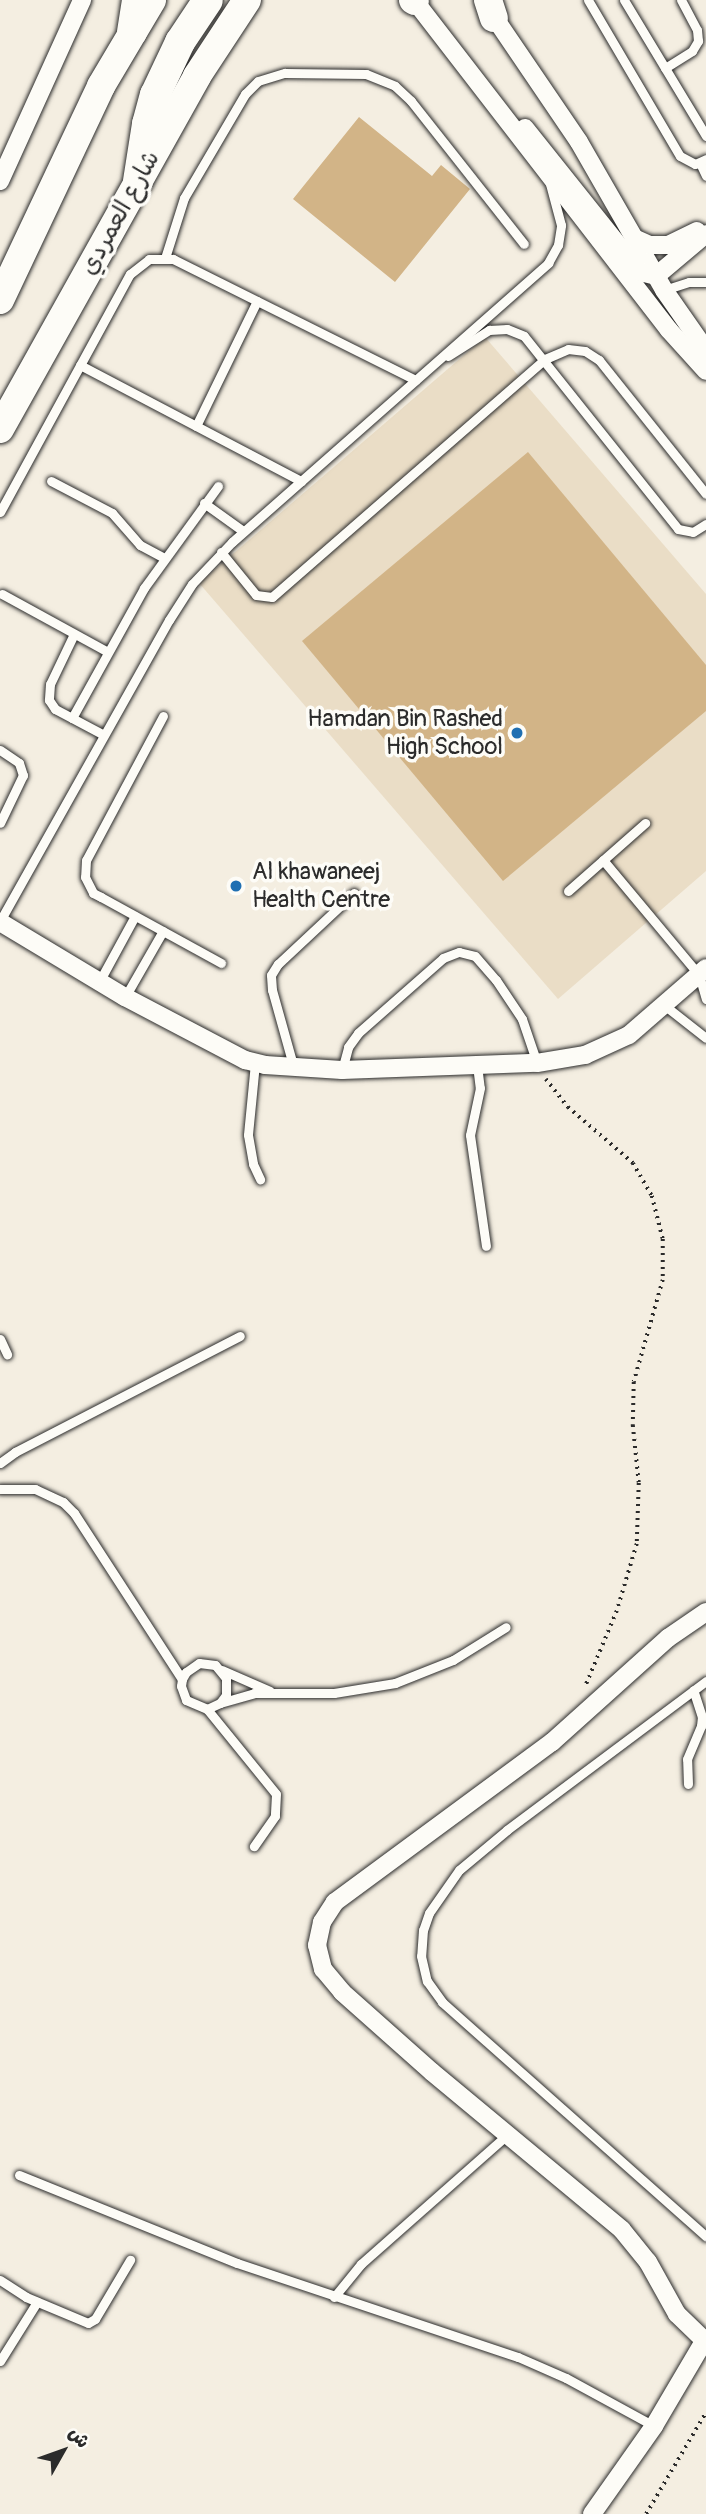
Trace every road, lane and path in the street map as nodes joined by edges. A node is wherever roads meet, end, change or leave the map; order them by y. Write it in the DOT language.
graph roads {
  1 [pos="82,0"];
  2 [pos="137,0"];
  3 [pos="152,0"];
  4 [pos="208,0"];
  5 [pos="247,0"];
  6 [pos="266,0"];
  7 [pos="414,0"];
  8 [pos="589,0"];
  9 [pos="624,0"];
  10 [pos="681,0"];
  11 [pos="488,6"];
  12 [pos="132,32"];
  13 [pos="450,47"];
  14 [pos="665,68"];
  15 [pos="197,76"];
  16 [pos="706,136"];
  17 [pos="703,161"];
  18 [pos="547,175"];
  19 [pos="706,176"];
  20 [pos="0,181"];
  21 [pos="138,181"];
  22 [pos="706,225"];
  23 [pos="706,234"];
  24 [pos="634,239"];
  25 [pos="524,244"];
  26 [pos="165,258"];
  27 [pos="706,282"];
  28 [pos="660,283"];
  29 [pos="0,300"];
  30 [pos="257,301"];
  31 [pos="706,351"];
  32 [pos="545,359"];
  33 [pos="437,361"];
  34 [pos="80,365"];
  35 [pos="706,371"];
  36 [pos="416,380"];
  37 [pos="196,426"];
  38 [pos="0,429"];
  39 [pos="51,481"];
  40 [pos="301,481"];
  41 [pos="218,485"];
  42 [pos="706,494"];
  43 [pos="204,503"];
  44 [pos="0,512"];
  45 [pos="706,524"];
  46 [pos="243,531"];
  47 [pos="221,552"];
  48 [pos="164,558"];
  49 [pos="2,594"];
  50 [pos="74,634"];
  51 [pos="106,651"];
  52 [pos="163,716"];
  53 [pos="72,718"];
  54 [pos="104,735"];
  55 [pos="0,750"];
  56 [pos="0,823"];
  57 [pos="645,823"];
  58 [pos="603,860"];
  59 [pos="568,891"];
  60 [pos="354,893"];
  61 [pos="135,916"];
  62 [pos="0,921"];
  63 [pos="163,931"];
  64 [pos="221,963"];
  65 [pos="702,972"];
  66 [pos="99,982"];
  67 [pos="125,997"];
  68 [pos="706,999"];
  69 [pos="664,1005"];
  70 [pos="706,1038"];
  71 [pos="255,1063"];
  72 [pos="537,1063"];
  73 [pos="293,1065"];
  74 [pos="477,1065"];
  75 [pos="342,1070"];
  76 [pos="260,1179"];
  77 [pos="486,1246"];
  78 [pos="240,1336"];
  79 [pos="0,1339"];
  80 [pos="7,1354"];
  81 [pos="0,1463"];
  82 [pos="0,1489"];
  83 [pos="706,1612"];
  84 [pos="506,1627"];
  85 [pos="222,1670"];
  86 [pos="182,1679"];
  87 [pos="706,1681"];
  88 [pos="693,1690"];
  89 [pos="271,1692"];
  90 [pos="220,1703"];
  91 [pos="207,1709"];
  92 [pos="578,1721"];
  93 [pos="688,1784"];
  94 [pos="254,1846"];
  95 [pos="507,2135"];
  96 [pos="19,2175"];
  97 [pos="706,2236"];
  98 [pos="130,2260"];
  99 [pos="0,2280"];
  100 [pos="334,2297"];
  101 [pos="37,2302"];
  102 [pos="705,2342"];
  103 [pos="0,2361"];
  104 [pos="706,2412"];
  105 [pos="654,2426"];
  106 [pos="593,2514"];
  107 [pos="646,2514"];
  1 -- 20 [label="street"];
  2 -- 12 [label="highway"];
  3 -- 12 [label="main road"];
  4 -- 21 [label="highway"];
  5 -- 15 [label="main road, شارع العمردي"];
  6 -- 15 [label="main road"];
  7 -- 13 [label="street"];
  8 -- 17 [label="lane"];
  9 -- 14 [label="lane"];
  10 -- 14 [label="lane"];
  11 -- 24 [label="street"];
  12 -- 29 [label="main road"];
  13 -- 18 [label="street"];
  13 -- 28 [label="street"];
  14 -- 16 [label="lane"];
  15 -- 21 [label="main road, شارع العمردي"];
  17 -- 19 [label="lane"];
  18 -- 33 [label="lane"];
  18 -- 35 [label="street"];
  21 -- 38 [label="main road, شارع العمردي"];
  22 -- 24 [label="street"];
  23 -- 28 [label="street"];
  24 -- 28 [label="street"];
  25 -- 26 [label="lane"];
  26 -- 30 [label="lane"];
  26 -- 34 [label="lane"];
  27 -- 28 [label="lane"];
  28 -- 31 [label="street"];
  30 -- 36 [label="lane"];
  30 -- 37 [label="lane"];
  32 -- 33 [label="lane"];
  32 -- 42 [label="lane"];
  32 -- 45 [label="lane"];
  32 -- 47 [label="lane"];
  33 -- 36 [label="lane"];
  34 -- 37 [label="lane"];
  34 -- 44 [label="lane"];
  36 -- 40 [label="lane"];
  37 -- 40 [label="lane"];
  39 -- 48 [label="lane"];
  40 -- 46 [label="lane"];
  41 -- 43 [label="lane"];
  43 -- 46 [label="lane"];
  43 -- 48 [label="lane"];
  46 -- 47 [label="lane"];
  47 -- 54 [label="lane"];
  48 -- 51 [label="lane"];
  49 -- 50 [label="lane"];
  50 -- 51 [label="lane"];
  50 -- 53 [label="lane"];
  51 -- 53 [label="lane"];
  52 -- 61 [label="lane"];
  53 -- 54 [label="lane"];
  54 -- 62 [label="lane"];
  55 -- 56 [label="lane"];
  57 -- 58 [label="lane"];
  58 -- 59 [label="lane"];
  58 -- 65 [label="lane"];
  60 -- 73 [label="lane"];
  61 -- 63 [label="lane"];
  61 -- 66 [label="lane"];
  62 -- 66 [label="street"];
  63 -- 64 [label="lane"];
  63 -- 67 [label="lane"];
  65 -- 68 [label="lane"];
  65 -- 69 [label="street"];
  66 -- 67 [label="street"];
  67 -- 71 [label="street"];
  69 -- 70 [label="lane"];
  69 -- 72 [label="street"];
  71 -- 73 [label="street"];
  71 -- 76 [label="lane"];
  72 -- 74 [label="street"];
  72 -- 75 [label="lane"];
  72 -- 92 [label="path"];
  73 -- 75 [label="street"];
  74 -- 75 [label="street"];
  74 -- 77 [label="lane"];
  78 -- 81 [label="lane"];
  79 -- 80 [label="lane"];
  82 -- 86 [label="lane"];
  83 -- 92 [label="street"];
  84 -- 89 [label="lane"];
  85 -- 86 [label="lane"];
  85 -- 89 [label="lane"];
  85 -- 90 [label="lane"];
  86 -- 91 [label="lane"];
  87 -- 88 [label="lane"];
  88 -- 93 [label="lane"];
  88 -- 97 [label="lane"];
  89 -- 90 [label="lane"];
  90 -- 91 [label="lane"];
  91 -- 94 [label="lane"];
  92 -- 95 [label="street"];
  95 -- 100 [label="lane"];
  95 -- 102 [label="street"];
  96 -- 100 [label="lane"];
  98 -- 101 [label="lane"];
  99 -- 101 [label="lane"];
  100 -- 105 [label="lane"];
  101 -- 103 [label="lane"];
  102 -- 105 [label="street"];
  104 -- 107 [label="path"];
  105 -- 106 [label="street"];
}
